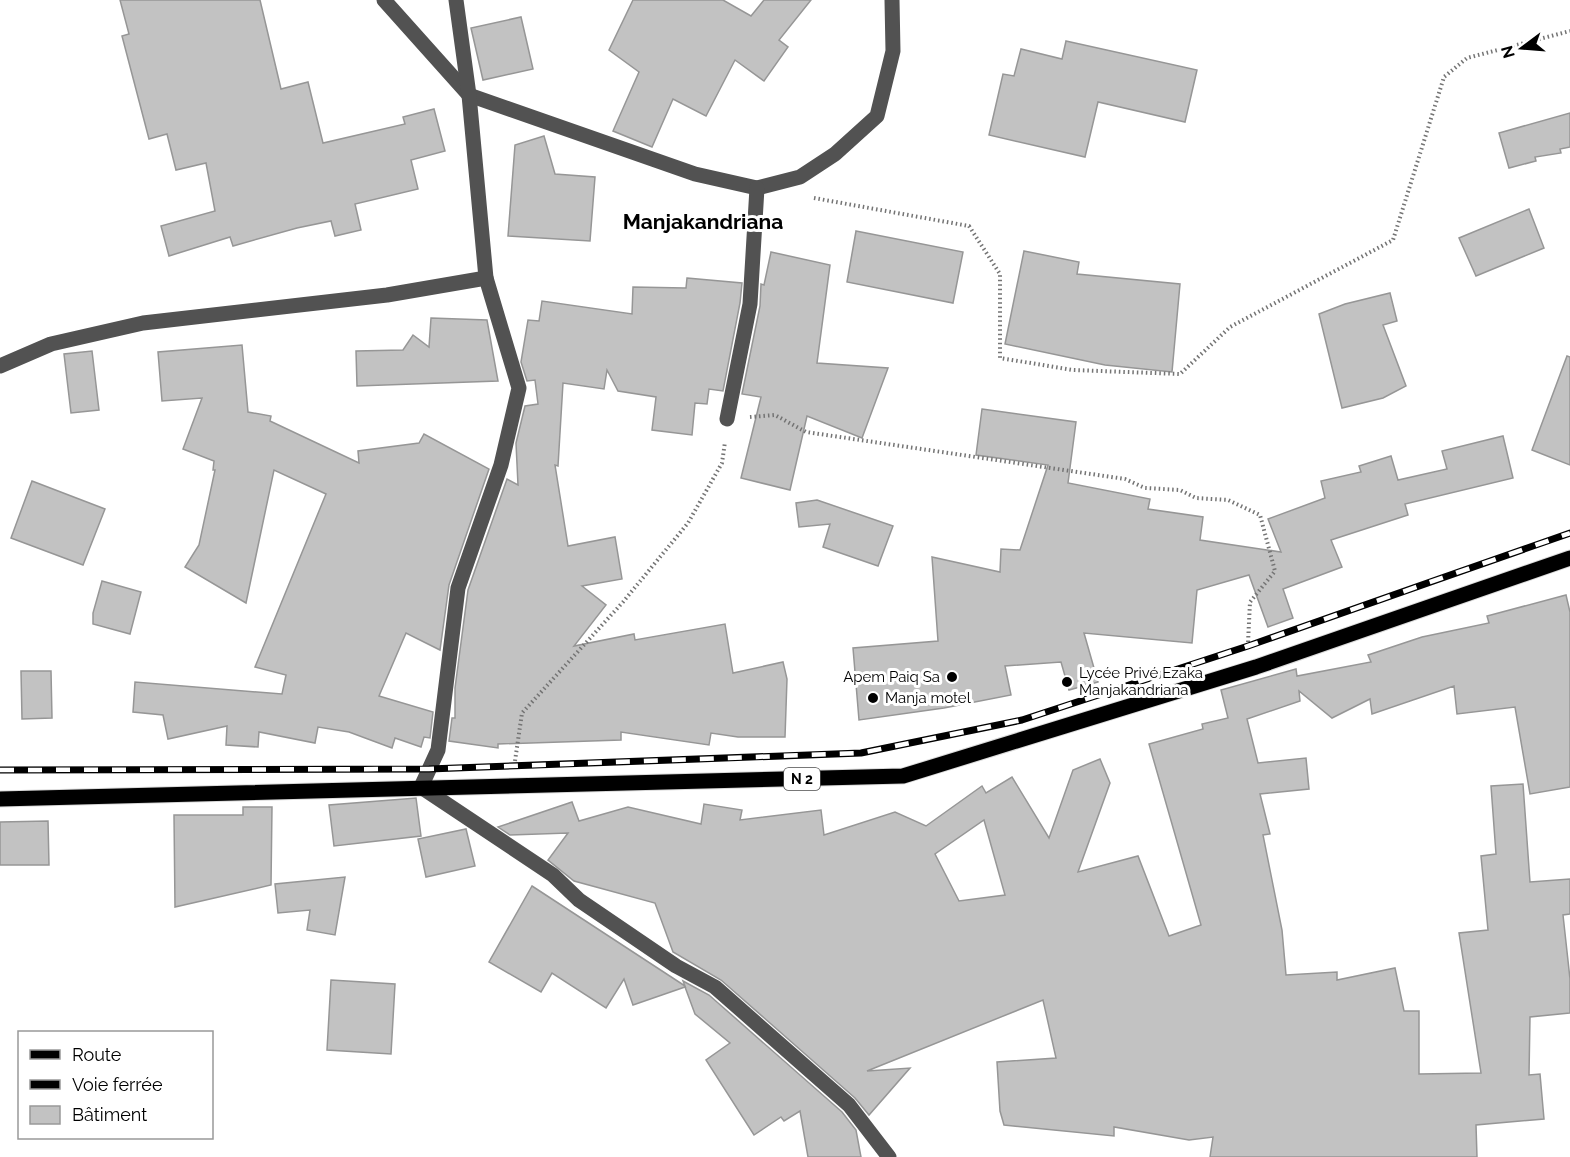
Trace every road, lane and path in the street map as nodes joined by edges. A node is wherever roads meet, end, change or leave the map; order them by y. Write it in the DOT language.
graph roads {
  1 [pos="384,0"];
  2 [pos="456,0"];
  3 [pos="892,0"];
  4 [pos="1570,31"];
  5 [pos="469,95"];
  6 [pos="757,188"];
  7 [pos="804,196"];
  8 [pos="486,278"];
  9 [pos="0,366"];
  10 [pos="727,419"];
  11 [pos="1570,558"];
  12 [pos="1257,667"];
  13 [pos="421,787"];
  14 [pos="482,788"];
  15 [pos="0,799"];
  16 [pos="889,1157"];
  1 -- 5 [label="street"];
  2 -- 5 [label="street"];
  3 -- 6 [label="street"];
  4 -- 7 [label="path"];
  5 -- 6 [label="street"];
  5 -- 8 [label="street"];
  6 -- 10 [label="street"];
  8 -- 9 [label="street"];
  8 -- 13 [label="street"];
  10 -- 12 [label="path"];
  10 -- 14 [label="path"];
  11 -- 12 [label="main road, N 2"];
  12 -- 14 [label="main road, N 2"];
  13 -- 14 [label="main road, N 2"];
  13 -- 15 [label="main road, N 2"];
  13 -- 16 [label="street"];
}
